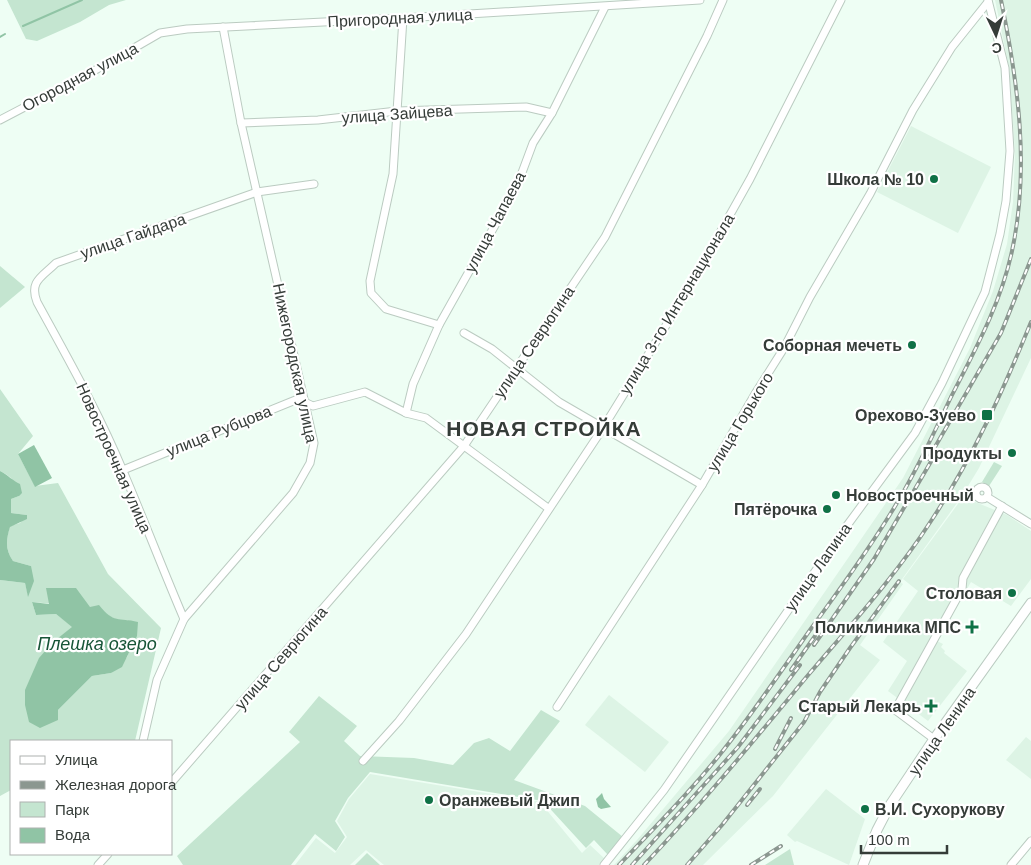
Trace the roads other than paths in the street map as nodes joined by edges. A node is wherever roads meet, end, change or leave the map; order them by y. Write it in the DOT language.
graph roads {
  1 [pos="700,0"];
  2 [pos="723,0"];
  3 [pos="841,0"];
  4 [pos="988,1"];
  5 [pos="605,7"];
  6 [pos="403,18"];
  7 [pos="223,27"];
  8 [pos="160,33"];
  9 [pos="397,111"];
  10 [pos="552,113"];
  11 [pos="0,120"];
  12 [pos="241,123"];
  13 [pos="314,184"];
  14 [pos="257,192"];
  15 [pos="37,302"];
  16 [pos="439,325"];
  17 [pos="464,334"];
  18 [pos="517,367"];
  19 [pos="306,402"];
  20 [pos="406,413"];
  21 [pos="603,428"];
  22 [pos="464,446"];
  23 [pos="123,470"];
  24 [pos="702,485"];
  25 [pos="987,497"];
  26 [pos="1002,506"];
  27 [pos="548,508"];
  28 [pos="1031,524"];
  29 [pos="1031,603"];
  30 [pos="184,619"];
  31 [pos="557,707"];
  32 [pos="934,739"];
  33 [pos="143,740"];
  34 [pos="363,761"];
  35 [pos="172,782"];
  36 [pos="1031,841"];
  37 [pos="107,855"];
  38 [pos="98,865"];
  39 [pos="604,865"];
  40 [pos="863,865"];
  41 [pos="1011,865"];
  1 -- 5 [label="street, Пригородная улица"];
  2 -- 18 [label="street, улица Севрюгина"];
  3 -- 21 [label="street, улица 3-го Интернационала"];
  4 -- 24 [label="street, улица Горького"];
  4 -- 39 [label="street, улица Лапина"];
  5 -- 6 [label="street, Пригородная улица"];
  5 -- 10 [label="street, улица Чапаева"];
  6 -- 7 [label="street, Пригородная улица"];
  6 -- 9 [label="street"];
  7 -- 8 [label="street, Пригородная улица"];
  7 -- 12 [label="street, Нижегородская улица"];
  8 -- 11 [label="street, Огородная улица"];
  9 -- 10 [label="street, улица Зайцева"];
  9 -- 12 [label="street, улица Зайцева"];
  9 -- 16 [label="street"];
  10 -- 16 [label="street, улица Чапаева"];
  12 -- 14 [label="street, Нижегородская улица"];
  13 -- 14 [label="street, улица Гайдара"];
  14 -- 15 [label="street, улица Гайдара"];
  14 -- 19 [label="street, Нижегородская улица"];
  15 -- 23 [label="street, Новостроечная улица"];
  16 -- 20 [label="street, улица Чапаева"];
  17 -- 18 [label="street"];
  18 -- 21 [label="street"];
  18 -- 22 [label="street, улица Севрюгина"];
  19 -- 20 [label="street, улица Рубцова"];
  19 -- 23 [label="street, улица Рубцова"];
  19 -- 30 [label="street, Нижегородская улица"];
  20 -- 22 [label="street, улица Рубцова"];
  21 -- 24 [label="street"];
  21 -- 27 [label="street, улица 3-го Интернационала"];
  22 -- 27 [label="street, улица Рубцова"];
  22 -- 35 [label="street, улица Севрюгина"];
  23 -- 30 [label="street, Новостроечная улица"];
  24 -- 31 [label="street, улица Горького"];
  25 -- 26 [label="street"];
  26 -- 28 [label="street"];
  26 -- 32 [label="street"];
  27 -- 34 [label="street, улица 3-го Интернационала"];
  29 -- 32 [label="main road, улица Ленина"];
  30 -- 33 [label="street, Нижегородская улица"];
  32 -- 40 [label="main road, улица Ленина"];
  36 -- 41 [label="street"];
  37 -- 38 [label="street"];
}
